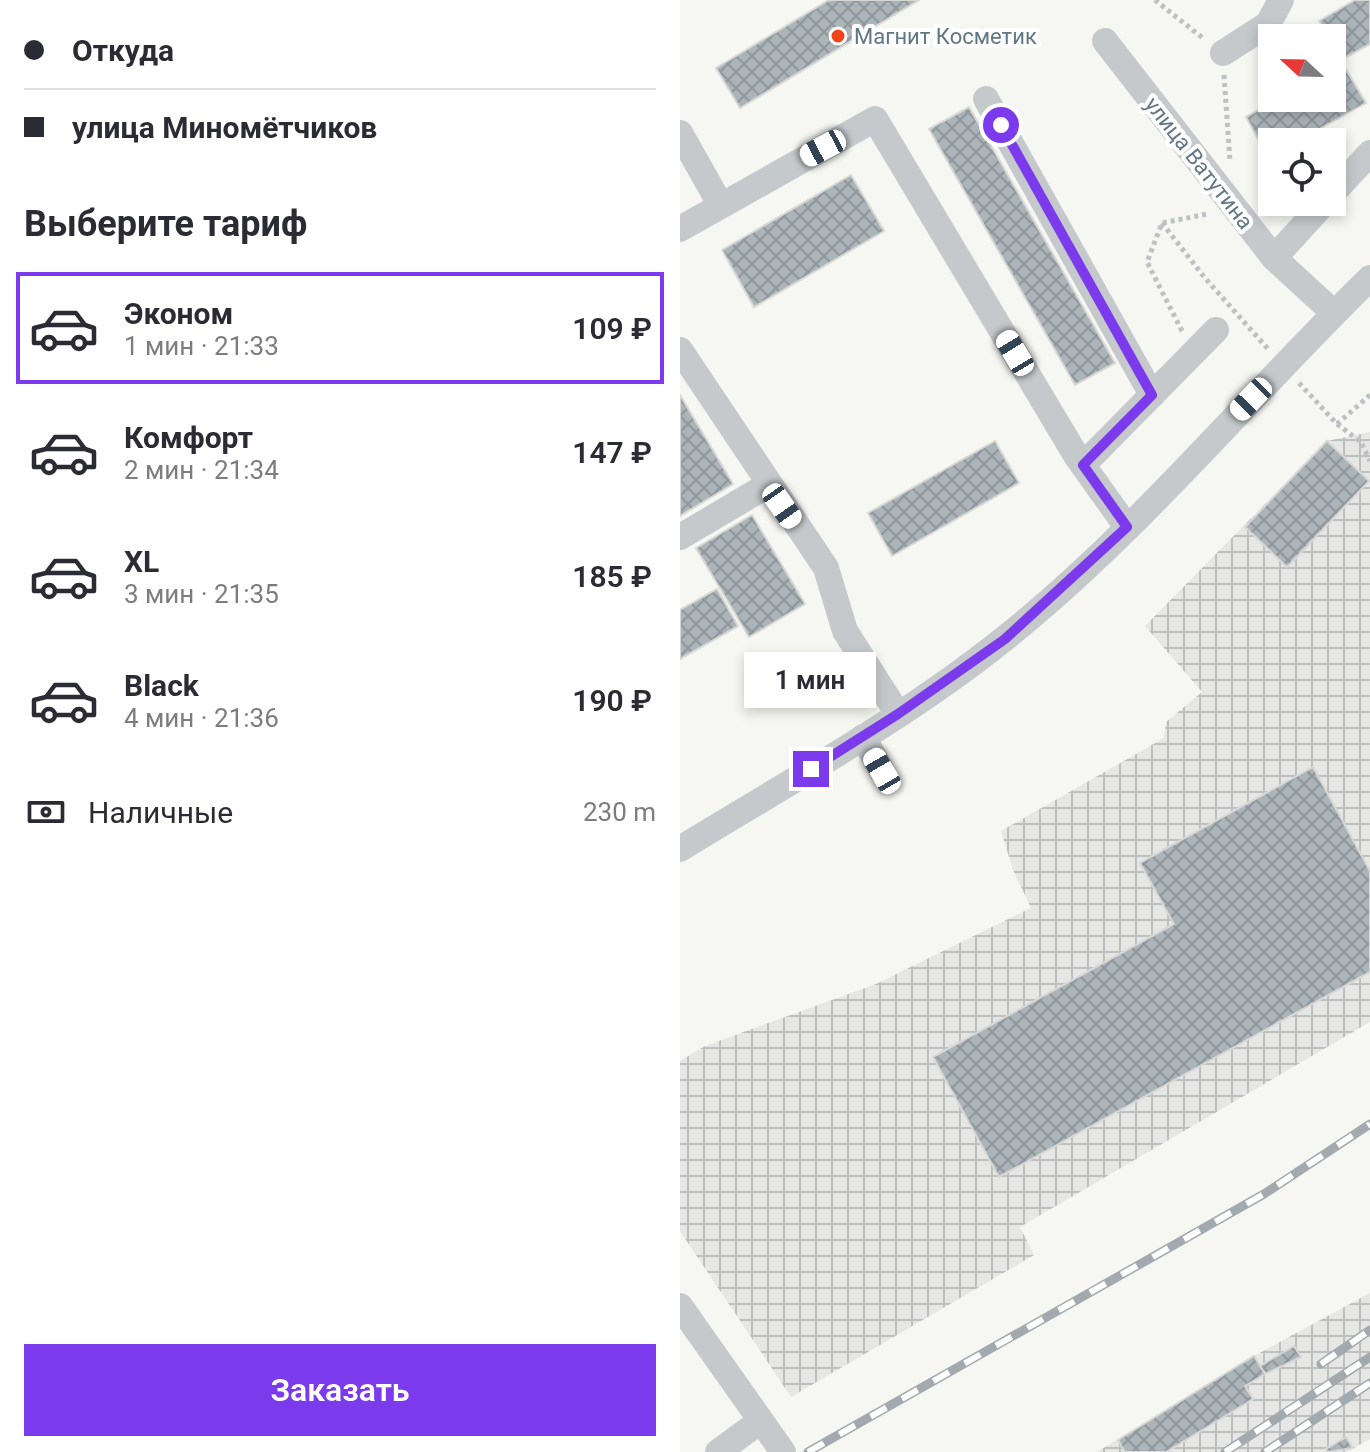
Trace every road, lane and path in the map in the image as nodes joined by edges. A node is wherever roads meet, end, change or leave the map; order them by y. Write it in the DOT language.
graph roads {
  1 [pos="1155,0"];
  2 [pos="1281,0"];
  3 [pos="1105,41"];
  4 [pos="1223,53"];
  5 [pos="986,99"];
  6 [pos="680,133"];
  7 [pos="1370,153"];
  8 [pos="1230,162"];
  9 [pos="1346,179"];
  10 [pos="720,204"];
  11 [pos="1233,209"];
  12 [pos="1312,216"];
  13 [pos="1162,223"];
  14 [pos="680,229"];
  15 [pos="1274,258"];
  16 [pos="1205,278"];
  17 [pos="1370,278"];
  18 [pos="1334,313"];
  19 [pos="1216,330"];
  20 [pos="1187,339"];
  21 [pos="680,350"];
  22 [pos="1152,395"];
  23 [pos="1370,395"];
  24 [pos="1337,424"];
  25 [pos="1083,465"];
  26 [pos="768,485"];
  27 [pos="1127,527"];
  28 [pos="680,537"];
  29 [pos="898,714"];
  30 [pos="863,737"];
  31 [pos="882,771"];
  32 [pos="680,849"];
  33 [pos="680,1306"];
  34 [pos="759,1422"];
  35 [pos="718,1452"];
  36 [pos="783,1452"];
  1 -- 4 [label="path"];
  2 -- 4 [label="street"];
  3 -- 11 [label="street, улица Ватутина"];
  4 -- 8 [label="path"];
  5 -- 22 [label="street"];
  6 -- 10 [label="street"];
  7 -- 9 [label="street"];
  10 -- 14 [label="street"];
  10 -- 25 [label="street"];
  11 -- 13 [label="path"];
  11 -- 15 [label="street, улица Ватутина"];
  12 -- 15 [label="street"];
  13 -- 16 [label="path"];
  13 -- 20 [label="path"];
  15 -- 18 [label="street, улица Ватутина"];
  17 -- 18 [label="street"];
  18 -- 27 [label="street"];
  19 -- 22 [label="street"];
  21 -- 26 [label="street"];
  22 -- 25 [label="street"];
  23 -- 24 [label="path"];
  25 -- 27 [label="street"];
  26 -- 28 [label="street"];
  26 -- 29 [label="street"];
  27 -- 29 [label="street"];
  29 -- 30 [label="street"];
  30 -- 31 [label="street"];
  30 -- 32 [label="street"];
  33 -- 34 [label="street"];
  34 -- 35 [label="street"];
  34 -- 36 [label="street"];
}
